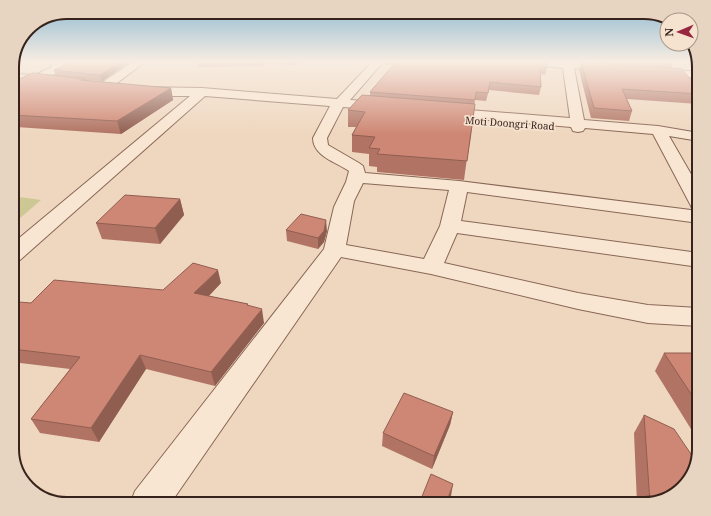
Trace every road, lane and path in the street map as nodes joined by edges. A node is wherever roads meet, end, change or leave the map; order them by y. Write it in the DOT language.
graph roads {
  1 [pos="105,86"];
  2 [pos="356,86"];
  3 [pos="572,86"];
  4 [pos="198,95"];
  5 [pos="338,105"];
  6 [pos="395,110"];
  7 [pos="432,114"];
  8 [pos="578,125"];
  9 [pos="659,133"];
  10 [pos="692,136"];
  11 [pos="357,177"];
  12 [pos="459,186"];
  13 [pos="692,192"];
  14 [pos="692,216"];
  15 [pos="450,226"];
  16 [pos="19,249"];
  17 [pos="335,250"];
  18 [pos="692,259"];
  19 [pos="431,267"];
  20 [pos="692,317"];
  21 [pos="153,497"];
  1 -- 4 [label="street"];
  2 -- 5 [label="street"];
  3 -- 8 [label="street"];
  4 -- 5 [label="street"];
  4 -- 16 [label="street"];
  5 -- 6 [label="street"];
  5 -- 11 [label="street"];
  7 -- 8 [label="street, Moti Doongri Road"];
  8 -- 9 [label="street, Moti Doongri Road"];
  9 -- 10 [label="street, Moti Doongri Road"];
  9 -- 13 [label="street"];
  11 -- 12 [label="street"];
  11 -- 17 [label="street"];
  12 -- 14 [label="street"];
  12 -- 15 [label="street"];
  15 -- 18 [label="street"];
  15 -- 19 [label="street"];
  17 -- 19 [label="street"];
  17 -- 21 [label="street"];
  19 -- 20 [label="street"];
}
